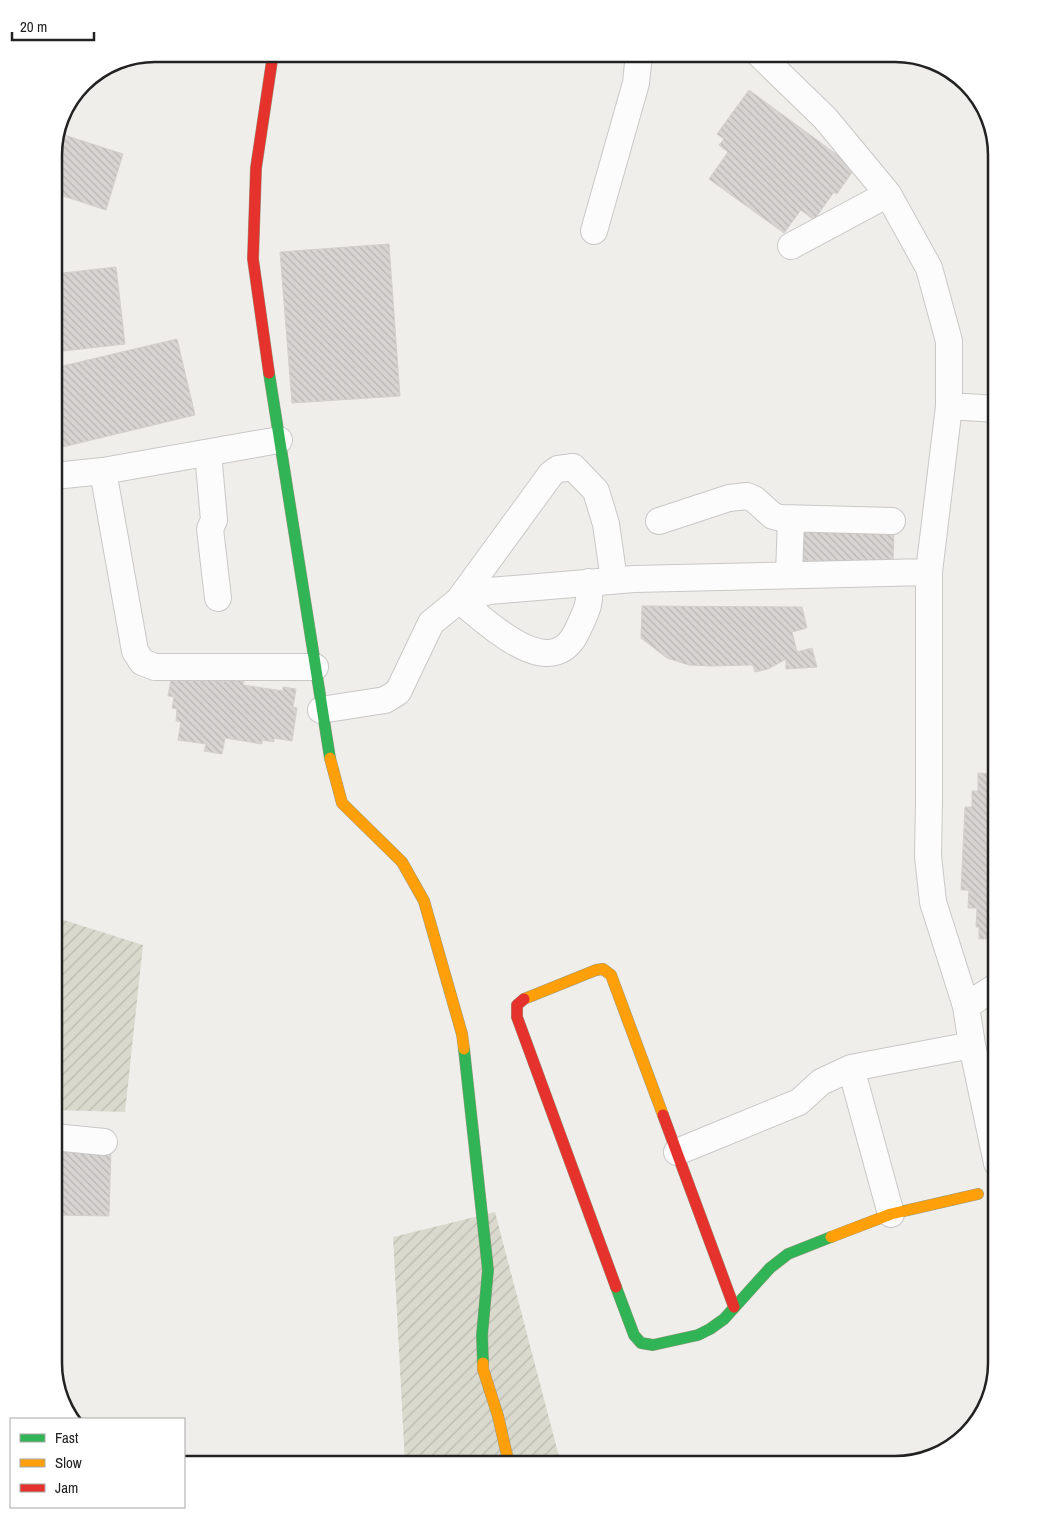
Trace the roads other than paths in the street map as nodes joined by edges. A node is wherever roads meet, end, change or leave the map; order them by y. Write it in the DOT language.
graph roads {
  1 [pos="272,62"];
  2 [pos="638,63"];
  3 [pos="768,63"];
  4 [pos="888,194"];
  5 [pos="594,231"];
  6 [pos="791,246"];
  7 [pos="949,406"];
  8 [pos="988,408"];
  9 [pos="279,440"];
  10 [pos="201,454"];
  11 [pos="103,471"];
  12 [pos="63,475"];
  13 [pos="792,519"];
  14 [pos="659,521"];
  15 [pos="892,521"];
  16 [pos="929,572"];
  17 [pos="789,574"];
  18 [pos="601,581"];
  19 [pos="218,598"];
  20 [pos="459,600"];
  21 [pos="315,667"];
  22 [pos="321,710"];
  23 [pos="988,992"];
  24 [pos="966,1006"];
  25 [pos="972,1045"];
  26 [pos="851,1068"];
  27 [pos="988,1079"];
  28 [pos="62,1139"];
  29 [pos="104,1142"];
  30 [pos="677,1152"];
  31 [pos="978,1194"];
  32 [pos="891,1214"];
  33 [pos="734,1307"];
  34 [pos="507,1455"];
  1 -- 9 [label="street"];
  2 -- 5 [label="street"];
  3 -- 4 [label="street"];
  4 -- 6 [label="street"];
  4 -- 7 [label="street"];
  7 -- 8 [label="street"];
  7 -- 16 [label="street"];
  9 -- 10 [label="street"];
  9 -- 21 [label="street"];
  10 -- 11 [label="street"];
  10 -- 19 [label="street"];
  11 -- 12 [label="street"];
  11 -- 21 [label="street"];
  13 -- 14 [label="street"];
  13 -- 15 [label="street"];
  13 -- 17 [label="street"];
  16 -- 17 [label="street"];
  16 -- 24 [label="street"];
  17 -- 18 [label="street"];
  18 -- 20 [label="street"];
  18 -- 20 [label="street"];
  18 -- 20 [label="street"];
  20 -- 22 [label="street"];
  21 -- 22 [label="street"];
  22 -- 34 [label="street"];
  23 -- 24 [label="street"];
  24 -- 25 [label="street"];
  25 -- 26 [label="street"];
  25 -- 27 [label="street"];
  26 -- 30 [label="street"];
  26 -- 32 [label="street"];
  28 -- 29 [label="street"];
  30 -- 33 [label="street"];
  30 -- 33 [label="street"];
  31 -- 32 [label="street"];
  32 -- 33 [label="street"];
}
